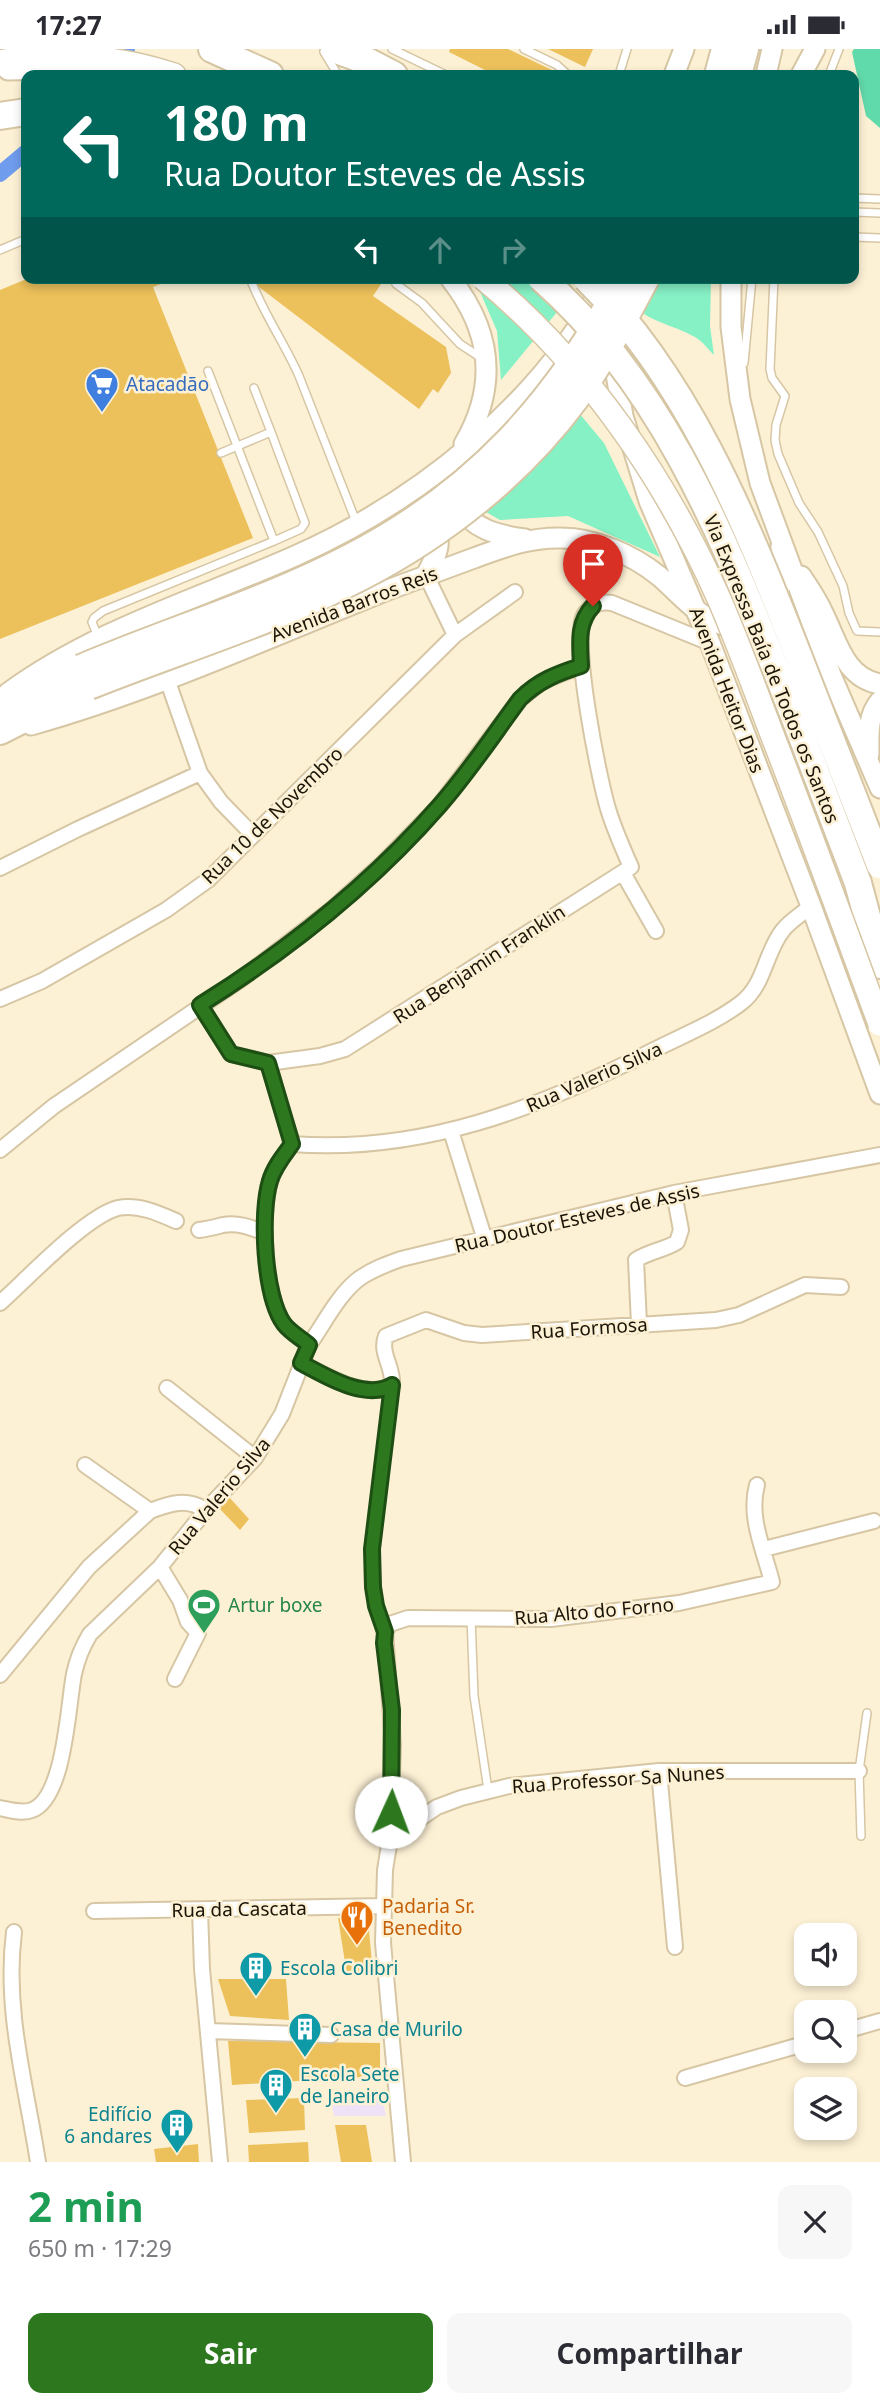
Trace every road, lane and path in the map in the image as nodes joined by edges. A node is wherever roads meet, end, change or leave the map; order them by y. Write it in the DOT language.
graph roads {
  1 [pos="212,49"];
  2 [pos="323,49"];
  3 [pos="334,49"];
  4 [pos="392,49"];
  5 [pos="524,49"];
  6 [pos="626,49"];
  7 [pos="725,49"];
  8 [pos="745,49"];
  9 [pos="772,49"];
  10 [pos="815,49"];
  11 [pos="839,49"];
  12 [pos="683,52"];
  13 [pos="0,62"];
  14 [pos="39,70"];
  15 [pos="64,70"];
  16 [pos="156,70"];
  17 [pos="259,70"];
  18 [pos="334,70"];
  19 [pos="384,70"];
  20 [pos="436,70"];
  21 [pos="562,70"];
  22 [pos="620,70"];
  23 [pos="676,70"];
  24 [pos="685,70"];
  25 [pos="719,70"];
  26 [pos="739,70"];
  27 [pos="767,70"];
  28 [pos="804,70"];
  29 [pos="831,70"];
  30 [pos="21,71"];
  31 [pos="0,72"];
  32 [pos="21,113"];
  33 [pos="0,116"];
  34 [pos="859,198"];
  35 [pos="880,199"];
  36 [pos="859,212"];
  37 [pos="880,213"];
  38 [pos="859,237"];
  39 [pos="880,238"];
  40 [pos="21,241"];
  41 [pos="0,250"];
  42 [pos="253,284"];
  43 [pos="396,284"];
  44 [pos="454,284"];
  45 [pos="489,284"];
  46 [pos="547,284"];
  47 [pos="591,284"];
  48 [pos="604,284"];
  49 [pos="607,284"];
  50 [pos="621,284"];
  51 [pos="643,284"];
  52 [pos="731,284"];
  53 [pos="751,284"];
  54 [pos="775,284"];
  55 [pos="486,361"];
  56 [pos="208,371"];
  57 [pos="254,388"];
  58 [pos="740,399"];
  59 [pos="271,432"];
  60 [pos="238,446"];
  61 [pos="221,453"];
  62 [pos="456,458"];
  63 [pos="397,502"];
  64 [pos="358,526"];
  65 [pos="526,540"];
  66 [pos="274,541"];
  67 [pos="781,547"];
  68 [pos="426,575"];
  69 [pos="515,592"];
  70 [pos="696,612"];
  71 [pos="880,632"];
  72 [pos="455,635"];
  73 [pos="99,639"];
  74 [pos="710,643"];
  75 [pos="581,666"];
  76 [pos="85,677"];
  77 [pos="167,679"];
  78 [pos="880,684"];
  79 [pos="0,698"];
  80 [pos="880,701"];
  81 [pos="843,704"];
  82 [pos="0,705"];
  83 [pos="0,732"];
  84 [pos="749,745"];
  85 [pos="875,761"];
  86 [pos="200,772"];
  87 [pos="880,788"];
  88 [pos="253,835"];
  89 [pos="880,865"];
  90 [pos="0,869"];
  91 [pos="623,873"];
  92 [pos="858,883"];
  93 [pos="811,906"];
  94 [pos="656,931"];
  95 [pos="880,939"];
  96 [pos="880,965"];
  97 [pos="0,999"];
  98 [pos="200,1005"];
  99 [pos="880,1024"];
  100 [pos="268,1063"];
  101 [pos="880,1094"];
  102 [pos="451,1131"];
  103 [pos="292,1144"];
  104 [pos="0,1150"];
  105 [pos="880,1156"];
  106 [pos="674,1193"];
  107 [pos="176,1221"];
  108 [pos="199,1230"];
  109 [pos="265,1233"];
  110 [pos="485,1240"];
  111 [pos="841,1287"];
  112 [pos="0,1303"];
  113 [pos="639,1324"];
  114 [pos="309,1345"];
  115 [pos="301,1363"];
  116 [pos="392,1385"];
  117 [pos="167,1388"];
  118 [pos="255,1458"];
  119 [pos="85,1465"];
  120 [pos="757,1485"];
  121 [pos="206,1510"];
  122 [pos="150,1511"];
  123 [pos="874,1521"];
  124 [pos="764,1549"];
  125 [pos="160,1567"];
  126 [pos="471,1618"];
  127 [pos="385,1632"];
  128 [pos="0,1675"];
  129 [pos="175,1679"];
  130 [pos="867,1713"];
  131 [pos="859,1771"];
  132 [pos="659,1772"];
  133 [pos="488,1790"];
  134 [pos="0,1808"];
  135 [pos="861,1836"];
  136 [pos="390,1839"];
  137 [pos="384,1906"];
  138 [pos="200,1910"];
  139 [pos="94,1911"];
  140 [pos="14,1932"];
  141 [pos="675,1947"];
  142 [pos="880,2021"];
  143 [pos="857,2028"];
  144 [pos="208,2031"];
  145 [pos="331,2035"];
  146 [pos="794,2047"];
  147 [pos="685,2078"];
  148 [pos="38,2162"];
  149 [pos="220,2162"];
  150 [pos="403,2162"];
  1 -- 17 [label="highway"];
  2 -- 18 [label="lane"];
  3 -- 19 [label="highway"];
  4 -- 20 [label="lane"];
  5 -- 21 [label="lane"];
  6 -- 22 [label="lane"];
  7 -- 25 [label="highway"];
  8 -- 26 [label="highway"];
  9 -- 27 [label="main road"];
  10 -- 28 [label="main road"];
  11 -- 29 [label="lane"];
  12 -- 23 [label="main road"];
  12 -- 24 [label="main road"];
  13 -- 16 [label="main road"];
  14 -- 15 [label="main road"];
  30 -- 31 [label="main road"];
  32 -- 33 [label="highway"];
  34 -- 35 [label="lane"];
  36 -- 37 [label="lane"];
  38 -- 39 [label="lane"];
  40 -- 41 [label="lane"];
  42 -- 64 [label="lane"];
  43 -- 55 [label="lane"];
  44 -- 55 [label="main road"];
  45 -- 99 [label="main road, bridge"];
  46 -- 92 [label="highway, Via Expressa Baía de Todos os Santos, bridge"];
  47 -- 89 [label="highway, Via Expressa Baía de Todos os Santos, bridge"];
  48 -- 62 [label="main road"];
  49 -- 70 [label="main road, Avenida Heitor Dias"];
  50 -- 76 [label="highway, bridge"];
  51 -- 76 [label="highway, bridge"];
  52 -- 58 [label="main road"];
  53 -- 58 [label="lane"];
  54 -- 71 [label="lane"];
  55 -- 62 [label="main road"];
  56 -- 60 [label="lane"];
  57 -- 59 [label="lane"];
  58 -- 67 [label="main road"];
  59 -- 60 [label="lane"];
  59 -- 66 [label="lane"];
  60 -- 61 [label="lane"];
  60 -- 66 [label="lane"];
  62 -- 63 [label="main road"];
  62 -- 65 [label="main road"];
  63 -- 64 [label="main road"];
  63 -- 68 [label="main road"];
  64 -- 73 [label="main road"];
  65 -- 68 [label="main road, Avenida Barros Reis"];
  65 -- 70 [label="main road, Avenida Barros Reis"];
  66 -- 73 [label="lane"];
  67 -- 70 [label="main road"];
  67 -- 78 [label="main road"];
  67 -- 81 [label="main road"];
  68 -- 72 [label="street"];
  68 -- 77 [label="main road, Avenida Barros Reis"];
  69 -- 72 [label="street, Rua 10 de Novembro"];
  70 -- 74 [label="main road, Avenida Heitor Dias"];
  72 -- 88 [label="street, Rua 10 de Novembro"];
  73 -- 79 [label="main road"];
  74 -- 75 [label="street"];
  74 -- 84 [label="main road, Avenida Heitor Dias"];
  75 -- 91 [label="street"];
  75 -- 98 [label="street"];
  76 -- 82 [label="highway"];
  76 -- 83 [label="highway, Avenida Barros Reis"];
  77 -- 83 [label="main road, Avenida Barros Reis"];
  77 -- 86 [label="street"];
  80 -- 85 [label="main road"];
  81 -- 84 [label="main road"];
  81 -- 85 [label="main road"];
  84 -- 93 [label="main road, Avenida Heitor Dias"];
  85 -- 87 [label="main road"];
  86 -- 88 [label="street"];
  86 -- 90 [label="street"];
  88 -- 97 [label="street, Rua 10 de Novembro"];
  91 -- 94 [label="street"];
  91 -- 100 [label="street, Rua Benjamin Franklin"];
  92 -- 95 [label="highway, Via Expressa Baía de Todos os Santos"];
  92 -- 96 [label="highway"];
  93 -- 101 [label="main road, Avenida Heitor Dias"];
  93 -- 102 [label="street, Rua Valerio Silva"];
  98 -- 100 [label="street, Rua Benjamin Franklin"];
  98 -- 104 [label="street"];
  100 -- 103 [label="street"];
  102 -- 103 [label="street, Rua Valerio Silva"];
  102 -- 110 [label="street"];
  103 -- 109 [label="street"];
  105 -- 106 [label="street, Rua Doutor Esteves de Assis"];
  106 -- 110 [label="street, Rua Doutor Esteves de Assis"];
  106 -- 113 [label="street"];
  107 -- 112 [label="street"];
  108 -- 109 [label="street"];
  109 -- 114 [label="street"];
  110 -- 114 [label="street, Rua Doutor Esteves de Assis"];
  111 -- 113 [label="street, Rua Formosa"];
  113 -- 116 [label="street, Rua Formosa"];
  114 -- 115 [label="street, Rua Valerio Silva"];
  115 -- 116 [label="street"];
  115 -- 118 [label="street, Rua Valerio Silva"];
  116 -- 127 [label="lane"];
  117 -- 118 [label="street"];
  118 -- 121 [label="street, Rua Valerio Silva"];
  119 -- 122 [label="street"];
  120 -- 124 [label="street, Rua Alto do Forno"];
  121 -- 122 [label="street"];
  121 -- 125 [label="street, Rua Valerio Silva"];
  122 -- 128 [label="street"];
  123 -- 124 [label="street"];
  124 -- 126 [label="street, Rua Alto do Forno"];
  125 -- 129 [label="street"];
  125 -- 134 [label="street, Rua Valerio Silva"];
  126 -- 127 [label="street, Rua Alto do Forno"];
  126 -- 133 [label="lane"];
  127 -- 136 [label="street"];
  130 -- 131 [label="lane"];
  131 -- 132 [label="street, Rua Professor Sa Nunes"];
  131 -- 135 [label="lane"];
  132 -- 133 [label="street, Rua Professor Sa Nunes"];
  132 -- 141 [label="street"];
  133 -- 136 [label="street, Rua Professor Sa Nunes"];
  136 -- 137 [label="street"];
  137 -- 138 [label="street, Rua da Cascata"];
  137 -- 150 [label="street"];
  138 -- 139 [label="street, Rua da Cascata"];
  138 -- 144 [label="street"];
  140 -- 148 [label="street"];
  142 -- 143 [label="street"];
  144 -- 145 [label="street"];
  144 -- 149 [label="street"];
  146 -- 147 [label="street"];
}
